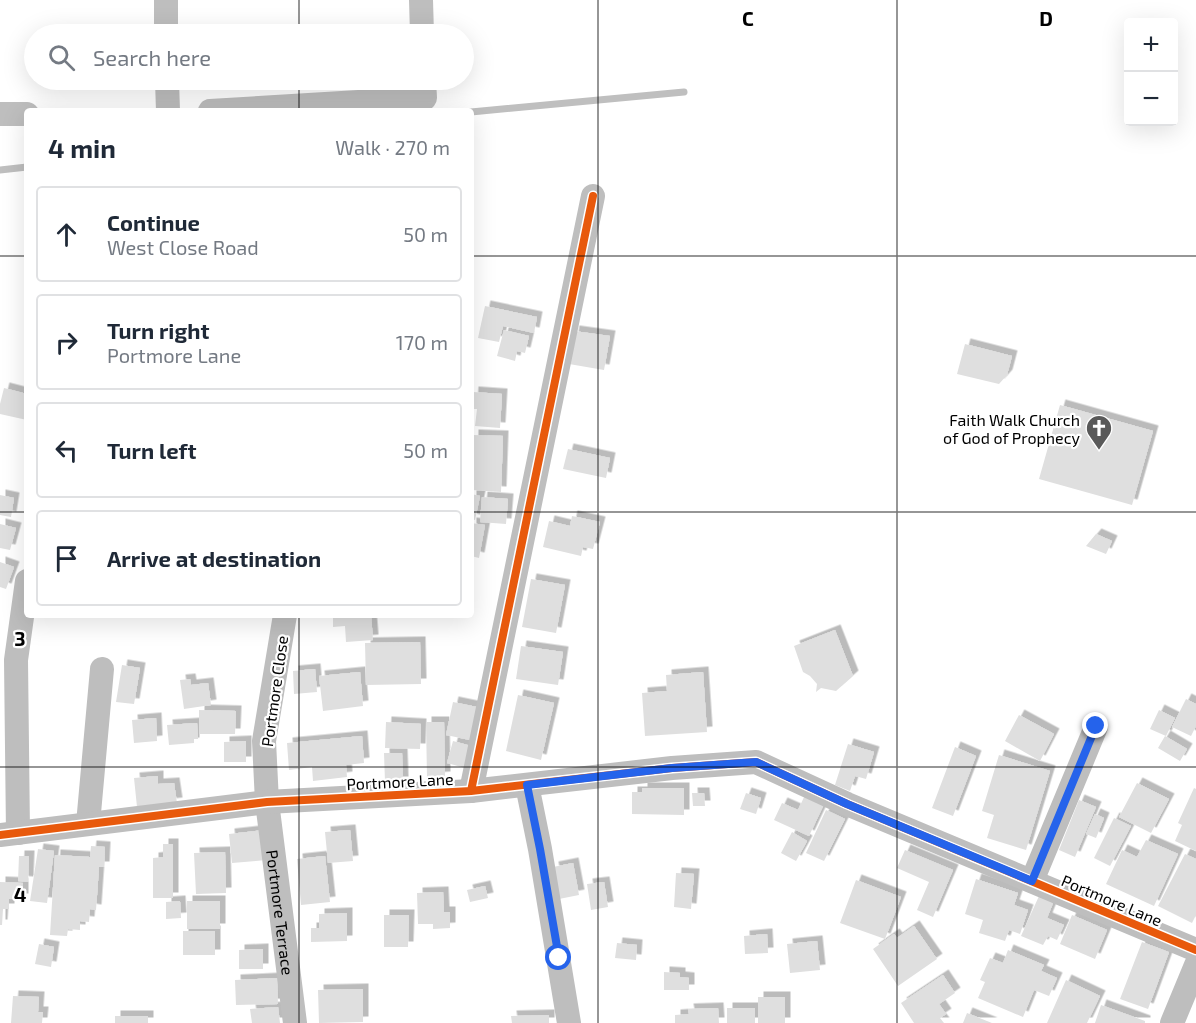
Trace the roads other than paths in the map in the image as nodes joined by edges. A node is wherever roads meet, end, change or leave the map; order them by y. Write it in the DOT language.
graph roads {
  1 [pos="166,0"];
  2 [pos="421,0"];
  3 [pos="166,24"];
  4 [pos="422,24"];
  5 [pos="167,90"];
  6 [pos="425,90"];
  7 [pos="168,108"];
  8 [pos="260,108"];
  9 [pos="0,114"];
  10 [pos="24,114"];
  11 [pos="593,196"];
  12 [pos="24,603"];
  13 [pos="284,618"];
  14 [pos="102,669"];
  15 [pos="1096,726"];
  16 [pos="527,785"];
  17 [pos="471,790"];
  18 [pos="267,802"];
  19 [pos="88,824"];
  20 [pos="9,834"];
  21 [pos="1032,881"];
  22 [pos="1196,950"];
  23 [pos="1196,965"];
  24 [pos="295,1023"];
  25 [pos="569,1023"];
  26 [pos="1172,1023"];
  1 -- 3 [label="street"];
  2 -- 4 [label="street"];
  5 -- 7 [label="street"];
  6 -- 8 [label="street"];
  9 -- 10 [label="street"];
  11 -- 17 [label="street"];
  12 -- 20 [label="street"];
  13 -- 18 [label="street, Portmore Close"];
  14 -- 19 [label="street"];
  15 -- 21 [label="street"];
  16 -- 17 [label="street, Portmore Lane"];
  16 -- 21 [label="street, Portmore Lane"];
  16 -- 25 [label="street"];
  17 -- 18 [label="street, Portmore Lane"];
  18 -- 19 [label="street, Portmore Lane"];
  18 -- 24 [label="street, Portmore Terrace"];
  19 -- 20 [label="street, Portmore Lane"];
  21 -- 22 [label="street, Portmore Lane"];
  23 -- 26 [label="street"];
}
